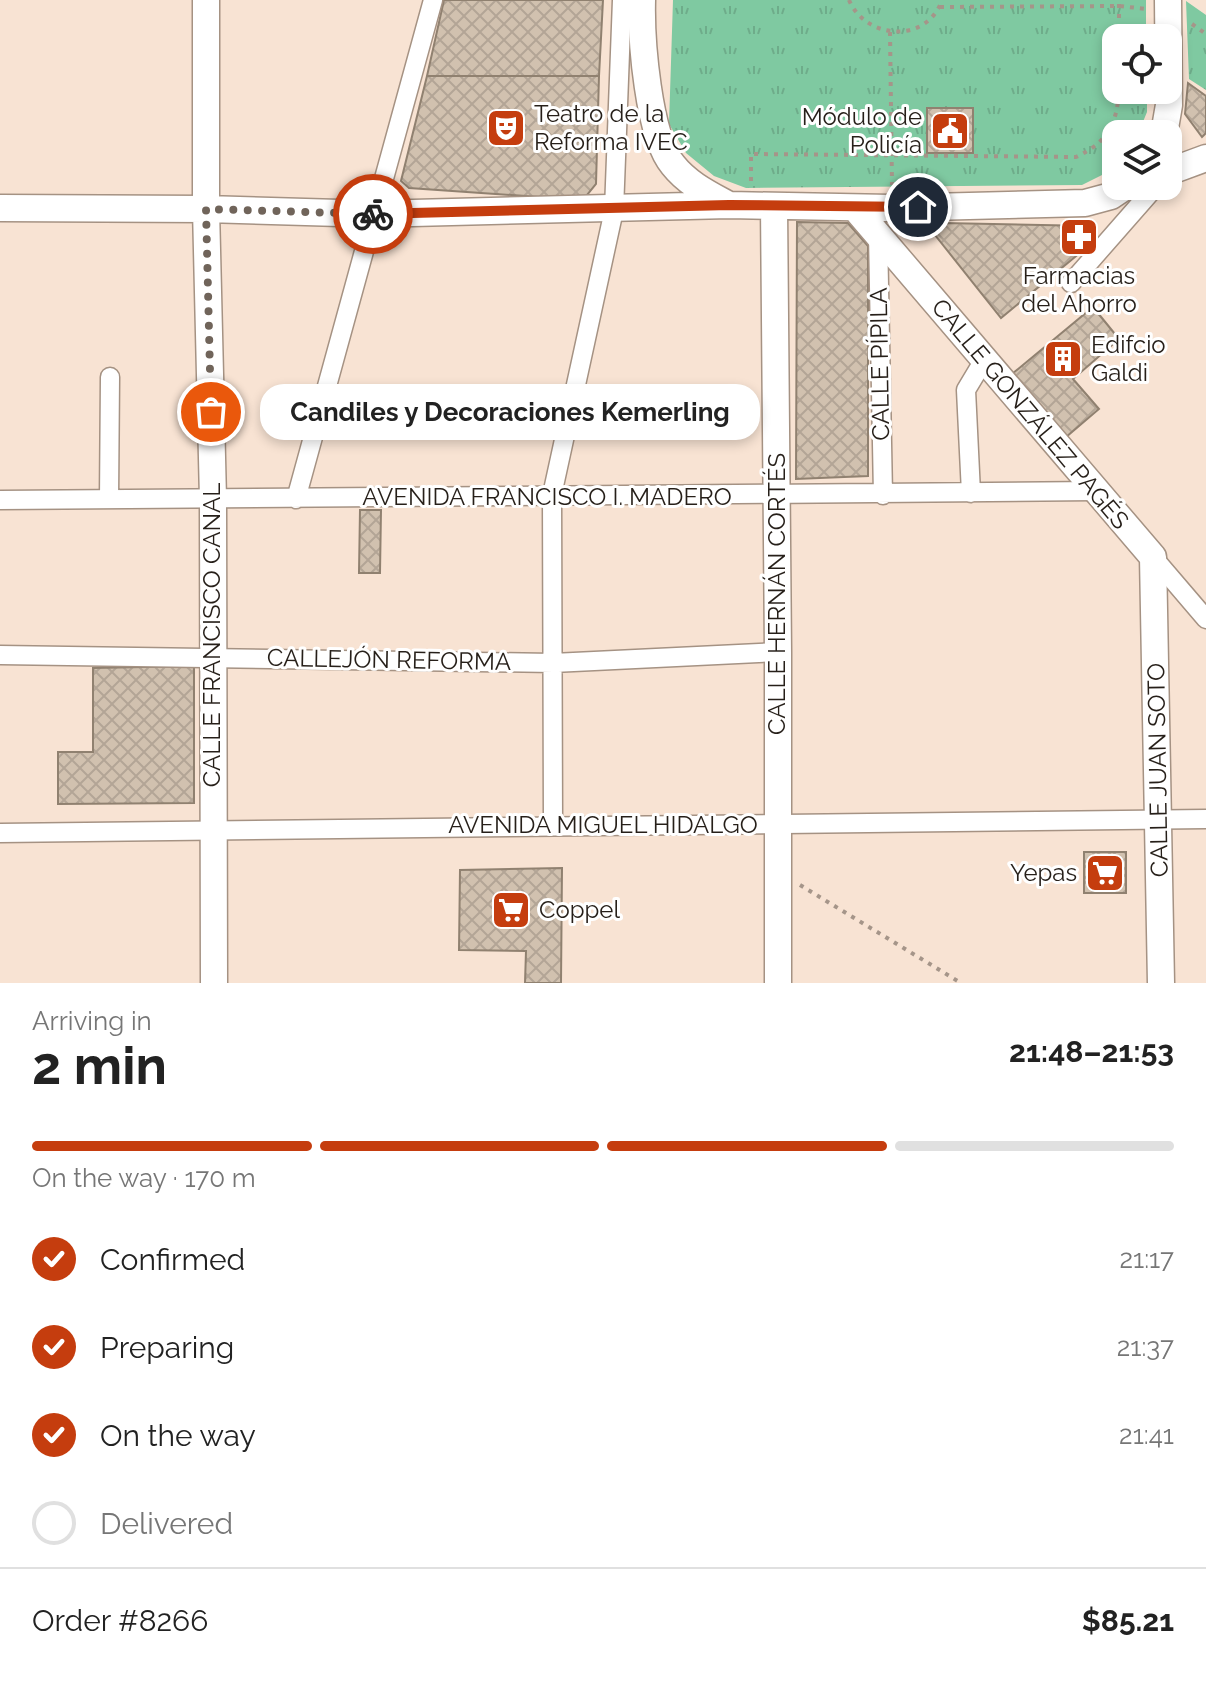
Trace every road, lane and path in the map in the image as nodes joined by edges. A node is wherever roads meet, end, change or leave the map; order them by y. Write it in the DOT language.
graph roads {
  1 [pos="206,0"];
  2 [pos="433,0"];
  3 [pos="622,0"];
  4 [pos="642,0"];
  5 [pos="849,0"];
  6 [pos="942,0"];
  7 [pos="1120,3"];
  8 [pos="1168,6"];
  9 [pos="940,7"];
  10 [pos="1119,24"];
  11 [pos="890,32"];
  12 [pos="1206,34"];
  13 [pos="1118,104"];
  14 [pos="1166,120"];
  15 [pos="893,157"];
  16 [pos="1205,160"];
  17 [pos="1182,167"];
  18 [pos="1102,197"];
  19 [pos="1144,200"];
  20 [pos="751,205"];
  21 [pos="0,208"];
  22 [pos="855,208"];
  23 [pos="891,208"];
  24 [pos="206,209"];
  25 [pos="614,210"];
  26 [pos="374,214"];
  27 [pos="878,234"];
  28 [pos="1071,283"];
  29 [pos="984,360"];
  30 [pos="110,377"];
  31 [pos="1095,491"];
  32 [pos="971,493"];
  33 [pos="552,495"];
  34 [pos="883,495"];
  35 [pos="776,496"];
  36 [pos="109,499"];
  37 [pos="213,499"];
  38 [pos="296,499"];
  39 [pos="0,500"];
  40 [pos="1153,557"];
  41 [pos="1206,619"];
  42 [pos="778,652"];
  43 [pos="0,655"];
  44 [pos="212,657"];
  45 [pos="553,663"];
  46 [pos="1206,819"];
  47 [pos="1159,820"];
  48 [pos="778,824"];
  49 [pos="553,825"];
  50 [pos="213,830"];
  51 [pos="0,833"];
  52 [pos="778,871"];
  53 [pos="214,983"];
  54 [pos="778,983"];
  55 [pos="961,983"];
  56 [pos="1161,983"];
  1 -- 24 [label="main road, CALLE FRANCISCO CANAL"];
  2 -- 26 [label="street"];
  3 -- 25 [label="street"];
  4 -- 20 [label="main road"];
  5 -- 11 [label="path"];
  6 -- 9 [label="path"];
  7 -- 8 [label="path"];
  7 -- 9 [label="path"];
  7 -- 10 [label="path"];
  8 -- 12 [label="path"];
  8 -- 14 [label="main road"];
  9 -- 11 [label="path"];
  11 -- 15 [label="path"];
  13 -- 15 [label="path"];
  15 -- 20 [label="path"];
  15 -- 23 [label="path"];
  16 -- 17 [label="main road"];
  18 -- 23 [label="main road"];
  19 -- 28 [label="street"];
  20 -- 22 [label="main road"];
  20 -- 25 [label="main road"];
  20 -- 35 [label="main road, CALLE HERNÁN CORTÉS"];
  21 -- 24 [label="main road"];
  22 -- 23 [label="main road"];
  22 -- 27 [label="main road, CALLE GONZÁLEZ PAGÉS"];
  24 -- 26 [label="main road"];
  24 -- 37 [label="main road, CALLE FRANCISCO CANAL"];
  25 -- 26 [label="main road"];
  25 -- 33 [label="street"];
  26 -- 38 [label="street"];
  27 -- 29 [label="main road, CALLE GONZÁLEZ PAGÉS"];
  27 -- 34 [label="street, CALLE PÍPILA"];
  29 -- 31 [label="main road, CALLE GONZÁLEZ PAGÉS"];
  29 -- 32 [label="street"];
  30 -- 36 [label="street"];
  31 -- 32 [label="street, AVENIDA FRANCISCO I. MADERO"];
  31 -- 40 [label="main road, CALLE GONZÁLEZ PAGÉS"];
  32 -- 34 [label="street, AVENIDA FRANCISCO I. MADERO"];
  33 -- 35 [label="street, AVENIDA FRANCISCO I. MADERO"];
  33 -- 38 [label="street, AVENIDA FRANCISCO I. MADERO"];
  33 -- 45 [label="street"];
  34 -- 35 [label="street, AVENIDA FRANCISCO I. MADERO"];
  35 -- 42 [label="main road, CALLE HERNÁN CORTÉS"];
  36 -- 37 [label="street, AVENIDA FRANCISCO I. MADERO"];
  36 -- 39 [label="street, AVENIDA FRANCISCO I. MADERO"];
  37 -- 38 [label="street, AVENIDA FRANCISCO I. MADERO"];
  37 -- 44 [label="main road, CALLE FRANCISCO CANAL"];
  40 -- 41 [label="street, CALLE GONZÁLEZ PAGÉS"];
  40 -- 47 [label="main road, CALLE JUAN SOTO"];
  42 -- 45 [label="street, CALLEJÓN REFORMA"];
  42 -- 48 [label="main road, CALLE HERNÁN CORTÉS"];
  43 -- 44 [label="street, CALLEJÓN REFORMA"];
  44 -- 45 [label="street, CALLEJÓN REFORMA"];
  44 -- 50 [label="main road, CALLE FRANCISCO CANAL"];
  45 -- 49 [label="street"];
  46 -- 47 [label="street, AVENIDA MIGUEL HIDALGO"];
  47 -- 48 [label="street, AVENIDA MIGUEL HIDALGO"];
  47 -- 56 [label="main road, CALLE JUAN SOTO"];
  48 -- 49 [label="street, AVENIDA MIGUEL HIDALGO"];
  48 -- 52 [label="main road, CALLE HERNÁN CORTÉS"];
  49 -- 50 [label="street, AVENIDA MIGUEL HIDALGO"];
  50 -- 51 [label="street, AVENIDA MIGUEL HIDALGO"];
  50 -- 53 [label="main road, CALLE FRANCISCO CANAL"];
  52 -- 54 [label="main road, CALLE HERNÁN CORTÉS"];
  52 -- 55 [label="path"];
}
